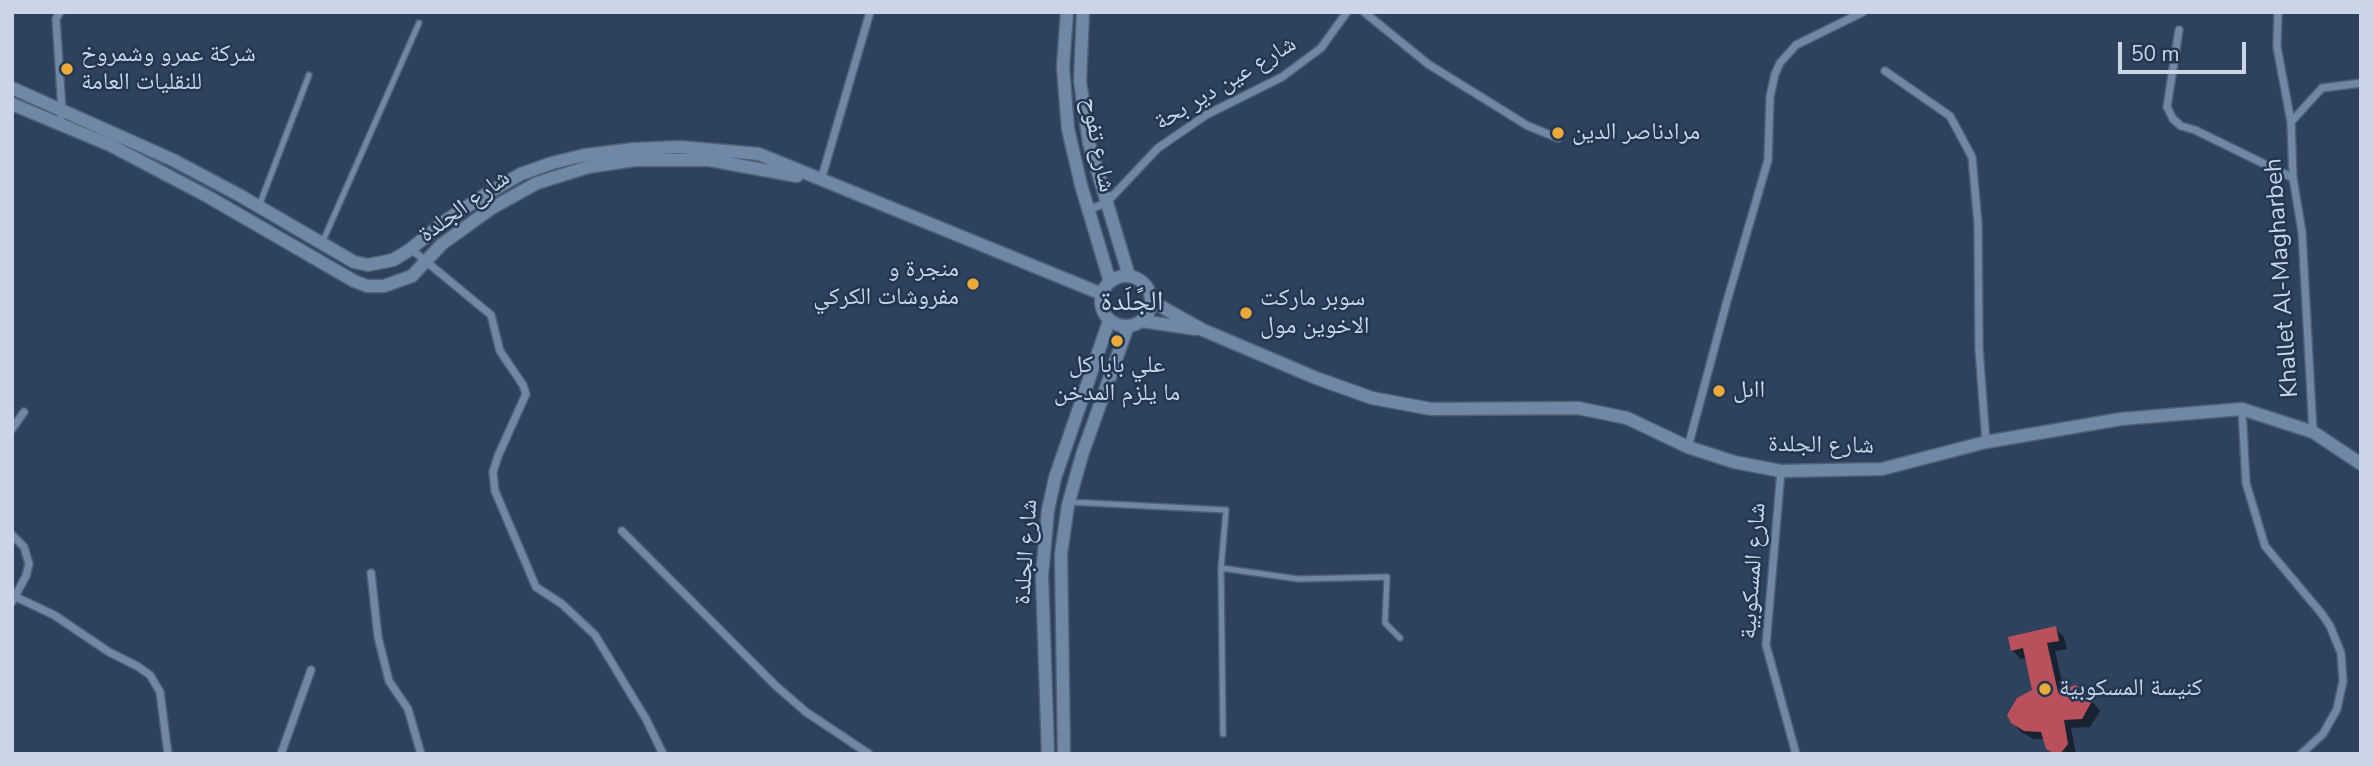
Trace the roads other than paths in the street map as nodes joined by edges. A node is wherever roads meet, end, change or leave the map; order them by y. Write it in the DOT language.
graph roads {
  1 [pos="60,12"];
  2 [pos="870,12"];
  3 [pos="1067,12"];
  4 [pos="1083,12"];
  5 [pos="1347,12"];
  6 [pos="1364,12"];
  7 [pos="1863,12"];
  8 [pos="2278,12"];
  9 [pos="1852,15"];
  10 [pos="419,23"];
  11 [pos="2179,30"];
  12 [pos="1885,71"];
  13 [pos="309,75"];
  14 [pos="2361,83"];
  15 [pos="12,88"];
  16 [pos="12,104"];
  17 [pos="62,110"];
  18 [pos="2291,122"];
  19 [pos="61,124"];
  20 [pos="1558,138"];
  21 [pos="2293,178"];
  22 [pos="821,181"];
  23 [pos="1106,203"];
  24 [pos="259,206"];
  25 [pos="1088,210"];
  26 [pos="322,243"];
  27 [pos="411,249"];
  28 [pos="425,262"];
  29 [pos="1129,276"];
  30 [pos="1110,282"];
  31 [pos="1102,294"];
  32 [pos="1151,301"];
  33 [pos="1110,321"];
  34 [pos="1142,321"];
  35 [pos="1128,326"];
  36 [pos="1203,330"];
  37 [pos="2242,409"];
  38 [pos="24,412"];
  39 [pos="12,429"];
  40 [pos="2313,432"];
  41 [pos="1986,442"];
  42 [pos="1688,447"];
  43 [pos="2361,464"];
  44 [pos="1780,471"];
  45 [pos="1069,502"];
  46 [pos="622,531"];
  47 [pos="12,535"];
  48 [pos="1221,568"];
  49 [pos="370,573"];
  50 [pos="14,600"];
  51 [pos="1400,638"];
  52 [pos="311,670"];
  53 [pos="1223,734"];
  54 [pos="1061,752"];
  55 [pos="168,754"];
  56 [pos="281,754"];
  57 [pos="421,754"];
  58 [pos="663,754"];
  59 [pos="869,754"];
  60 [pos="1048,754"];
  61 [pos="1796,754"];
  62 [pos="2301,754"];
  1 -- 17 [label="street"];
  2 -- 22 [label="street"];
  3 -- 25 [label="street, شارع تفوح"];
  4 -- 23 [label="street"];
  5 -- 23 [label="street, شارع عين دير بحة"];
  6 -- 20 [label="street"];
  7 -- 9 [label="street"];
  8 -- 18 [label="street, Khallet Al-Magharbeh"];
  9 -- 42 [label="street"];
  10 -- 26 [label="lane"];
  11 -- 21 [label="street"];
  12 -- 41 [label="street"];
  13 -- 24 [label="lane"];
  14 -- 18 [label="street, Khallet Al-Magharbeh"];
  15 -- 17 [label="street, شارع الجلدة"];
  16 -- 19 [label="street, شارع الجلدة"];
  17 -- 19 [label="street"];
  17 -- 24 [label="street, شارع الجلدة"];
  18 -- 21 [label="street, Khallet Al-Magharbeh"];
  19 -- 28 [label="street, شارع الجلدة"];
  21 -- 40 [label="street, Khallet Al-Magharbeh"];
  22 -- 27 [label="street, شارع الجلدة"];
  22 -- 28 [label="street, شارع الجلدة"];
  22 -- 31 [label="street, شارع الجلدة"];
  23 -- 25 [label="street, شارع عين دير بحة"];
  23 -- 29 [label="street"];
  24 -- 26 [label="street, شارع الجلدة"];
  25 -- 30 [label="street, شارع تفوح"];
  26 -- 27 [label="street, شارع الجلدة"];
  27 -- 28 [label="street"];
  28 -- 58 [label="street"];
  29 -- 30 [label="street"];
  29 -- 32 [label="street"];
  30 -- 31 [label="street"];
  31 -- 33 [label="street"];
  32 -- 34 [label="street"];
  32 -- 36 [label="street"];
  33 -- 35 [label="street"];
  33 -- 60 [label="street, شارع الجلدة"];
  34 -- 35 [label="street"];
  34 -- 36 [label="street"];
  35 -- 45 [label="street, شارع الجلدة"];
  36 -- 42 [label="street, شارع الجلدة"];
  37 -- 40 [label="street, شارع الجلدة"];
  37 -- 41 [label="street, شارع الجلدة"];
  37 -- 62 [label="street"];
  38 -- 39 [label="street"];
  40 -- 43 [label="street, شارع الجلدة"];
  41 -- 44 [label="street, شارع الجلدة"];
  42 -- 44 [label="street, شارع الجلدة"];
  44 -- 61 [label="street, شارع المسكوبية"];
  45 -- 48 [label="lane"];
  45 -- 54 [label="street, شارع الجلدة"];
  46 -- 59 [label="street"];
  47 -- 50 [label="street"];
  48 -- 51 [label="lane"];
  48 -- 53 [label="lane"];
  49 -- 57 [label="street"];
  50 -- 55 [label="street"];
  52 -- 56 [label="street"];
}
